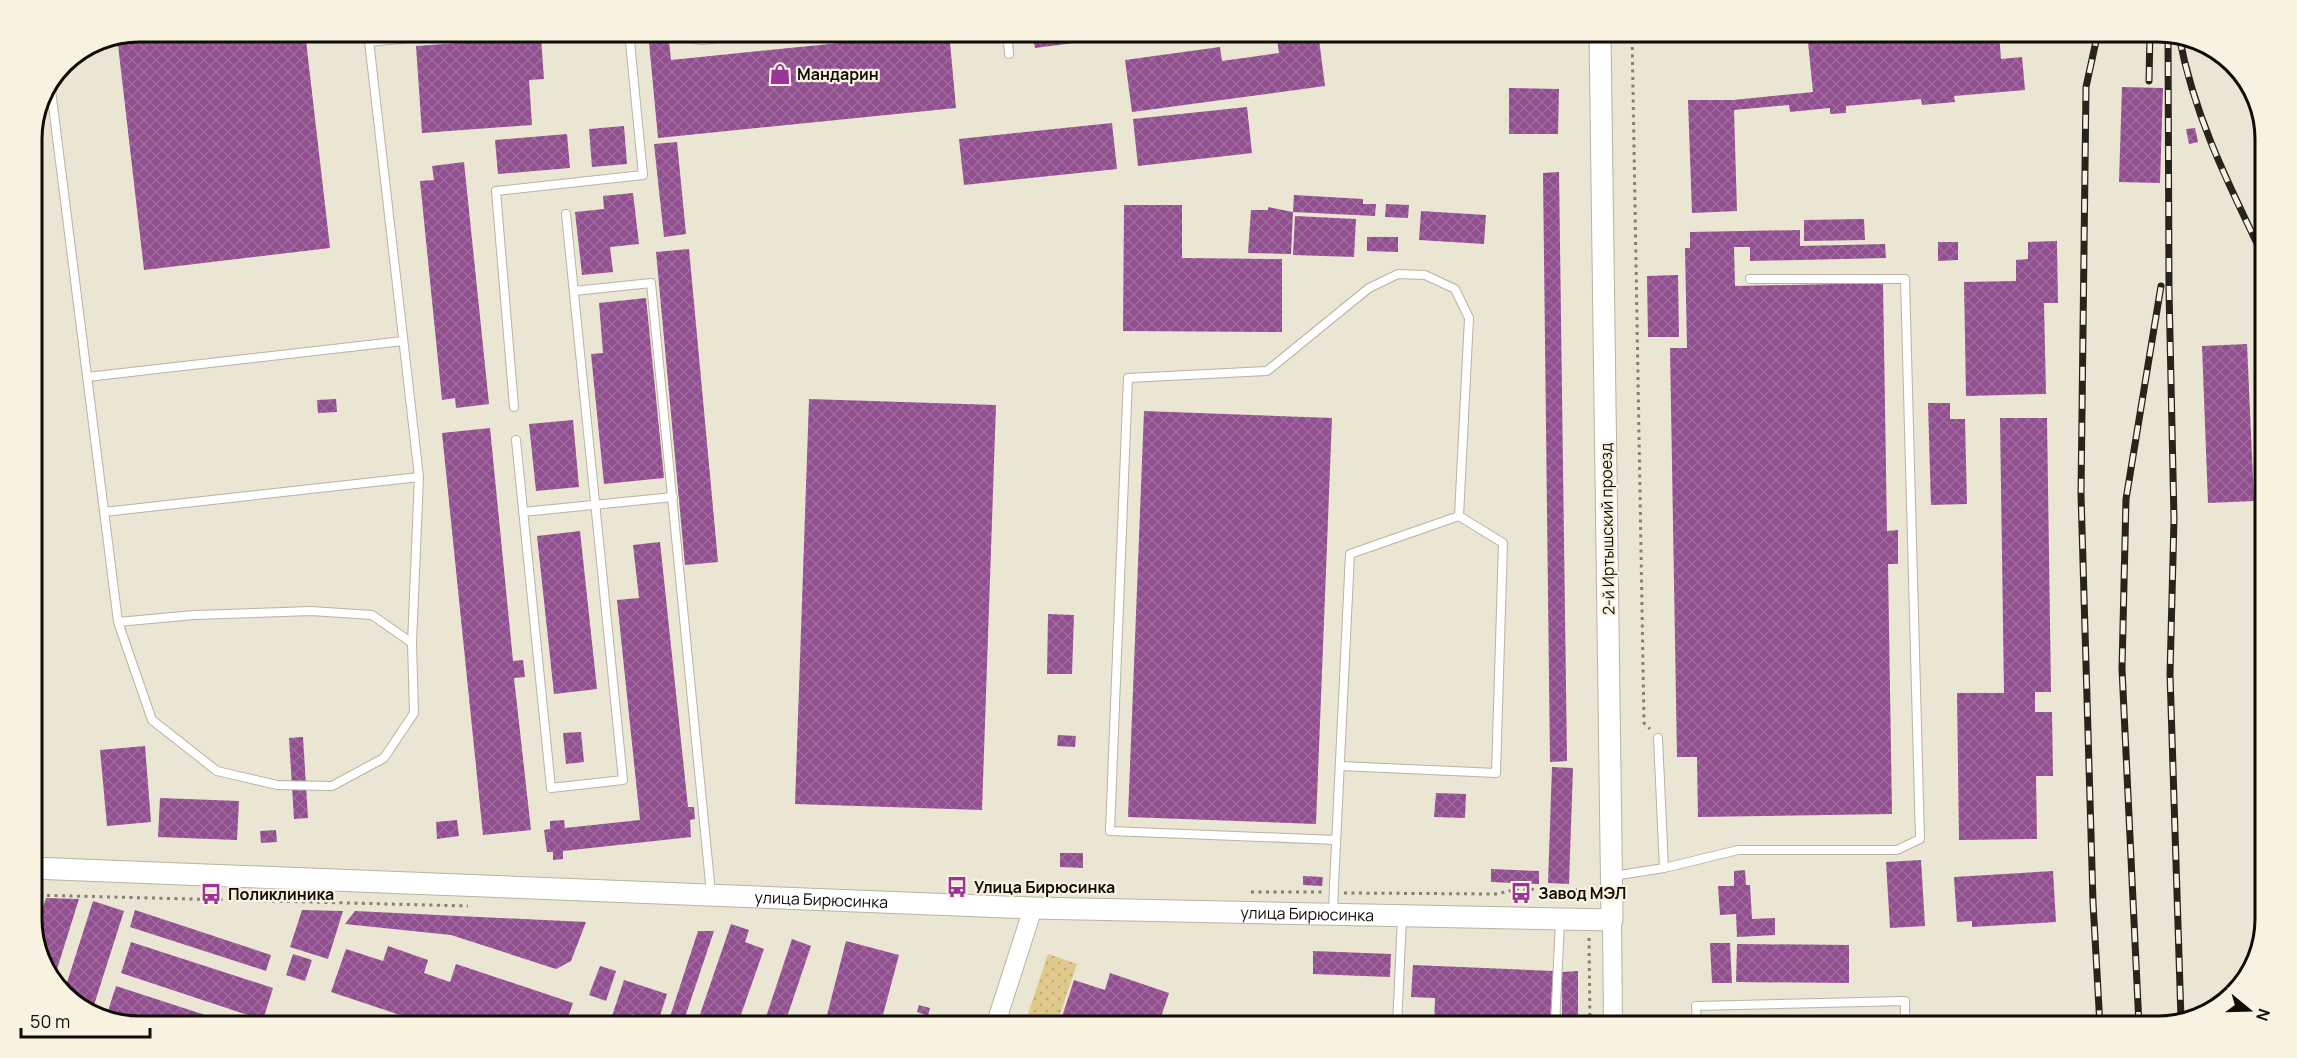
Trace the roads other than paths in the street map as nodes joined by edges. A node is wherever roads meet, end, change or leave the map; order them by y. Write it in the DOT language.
graph roads {
  1 [pos="369,42"];
  2 [pos="630,42"];
  3 [pos="1008,42"];
  4 [pos="1600,42"];
  5 [pos="1010,54"];
  6 [pos="52,97"];
  7 [pos="566,214"];
  8 [pos="1750,279"];
  9 [pos="574,291"];
  10 [pos="403,340"];
  11 [pos="87,377"];
  12 [pos="514,407"];
  13 [pos="516,440"];
  14 [pos="419,477"];
  15 [pos="673,497"];
  16 [pos="596,505"];
  17 [pos="104,512"];
  18 [pos="523,512"];
  19 [pos="1459,516"];
  20 [pos="118,622"];
  21 [pos="412,643"];
  22 [pos="1658,738"];
  23 [pos="1340,766"];
  24 [pos="1336,840"];
  25 [pos="1664,867"];
  26 [pos="42,868"];
  27 [pos="1612,876"];
  28 [pos="711,895"];
  29 [pos="1033,908"];
  30 [pos="1333,914"];
  31 [pos="1402,916"];
  32 [pos="1560,920"];
  33 [pos="1611,920"];
  34 [pos="998,1016"];
  35 [pos="1397,1016"];
  36 [pos="1555,1016"];
  37 [pos="1613,1016"];
  38 [pos="1696,1016"];
  39 [pos="1905,1016"];
  1 -- 10 [label="lane"];
  2 -- 12 [label="lane"];
  3 -- 5 [label="lane"];
  4 -- 27 [label="main road, 2-й Иртышский проезд"];
  6 -- 11 [label="lane"];
  7 -- 9 [label="lane"];
  8 -- 25 [label="lane"];
  9 -- 15 [label="lane"];
  9 -- 16 [label="lane"];
  10 -- 11 [label="lane"];
  10 -- 14 [label="lane"];
  11 -- 17 [label="lane"];
  13 -- 18 [label="lane"];
  14 -- 17 [label="lane"];
  14 -- 21 [label="lane"];
  15 -- 16 [label="lane"];
  15 -- 28 [label="lane"];
  16 -- 18 [label="lane"];
  16 -- 18 [label="lane"];
  17 -- 20 [label="lane"];
  19 -- 23 [label="lane"];
  19 -- 23 [label="lane"];
  19 -- 24 [label="lane"];
  20 -- 21 [label="lane"];
  20 -- 21 [label="lane"];
  22 -- 25 [label="lane"];
  23 -- 24 [label="lane"];
  24 -- 30 [label="lane"];
  25 -- 27 [label="lane"];
  26 -- 28 [label="main road, улица Бирюсинка"];
  27 -- 33 [label="main road, 2-й Иртышский проезд"];
  28 -- 29 [label="main road, улица Бирюсинка"];
  29 -- 30 [label="main road, улица Бирюсинка"];
  29 -- 34 [label="street"];
  30 -- 31 [label="main road, улица Бирюсинка"];
  31 -- 32 [label="main road, улица Бирюсинка"];
  31 -- 35 [label="lane"];
  32 -- 33 [label="main road, улица Бирюсинка"];
  32 -- 36 [label="lane"];
  33 -- 37 [label="street, 2-й Иртышский проезд"];
  38 -- 39 [label="lane"];
}
